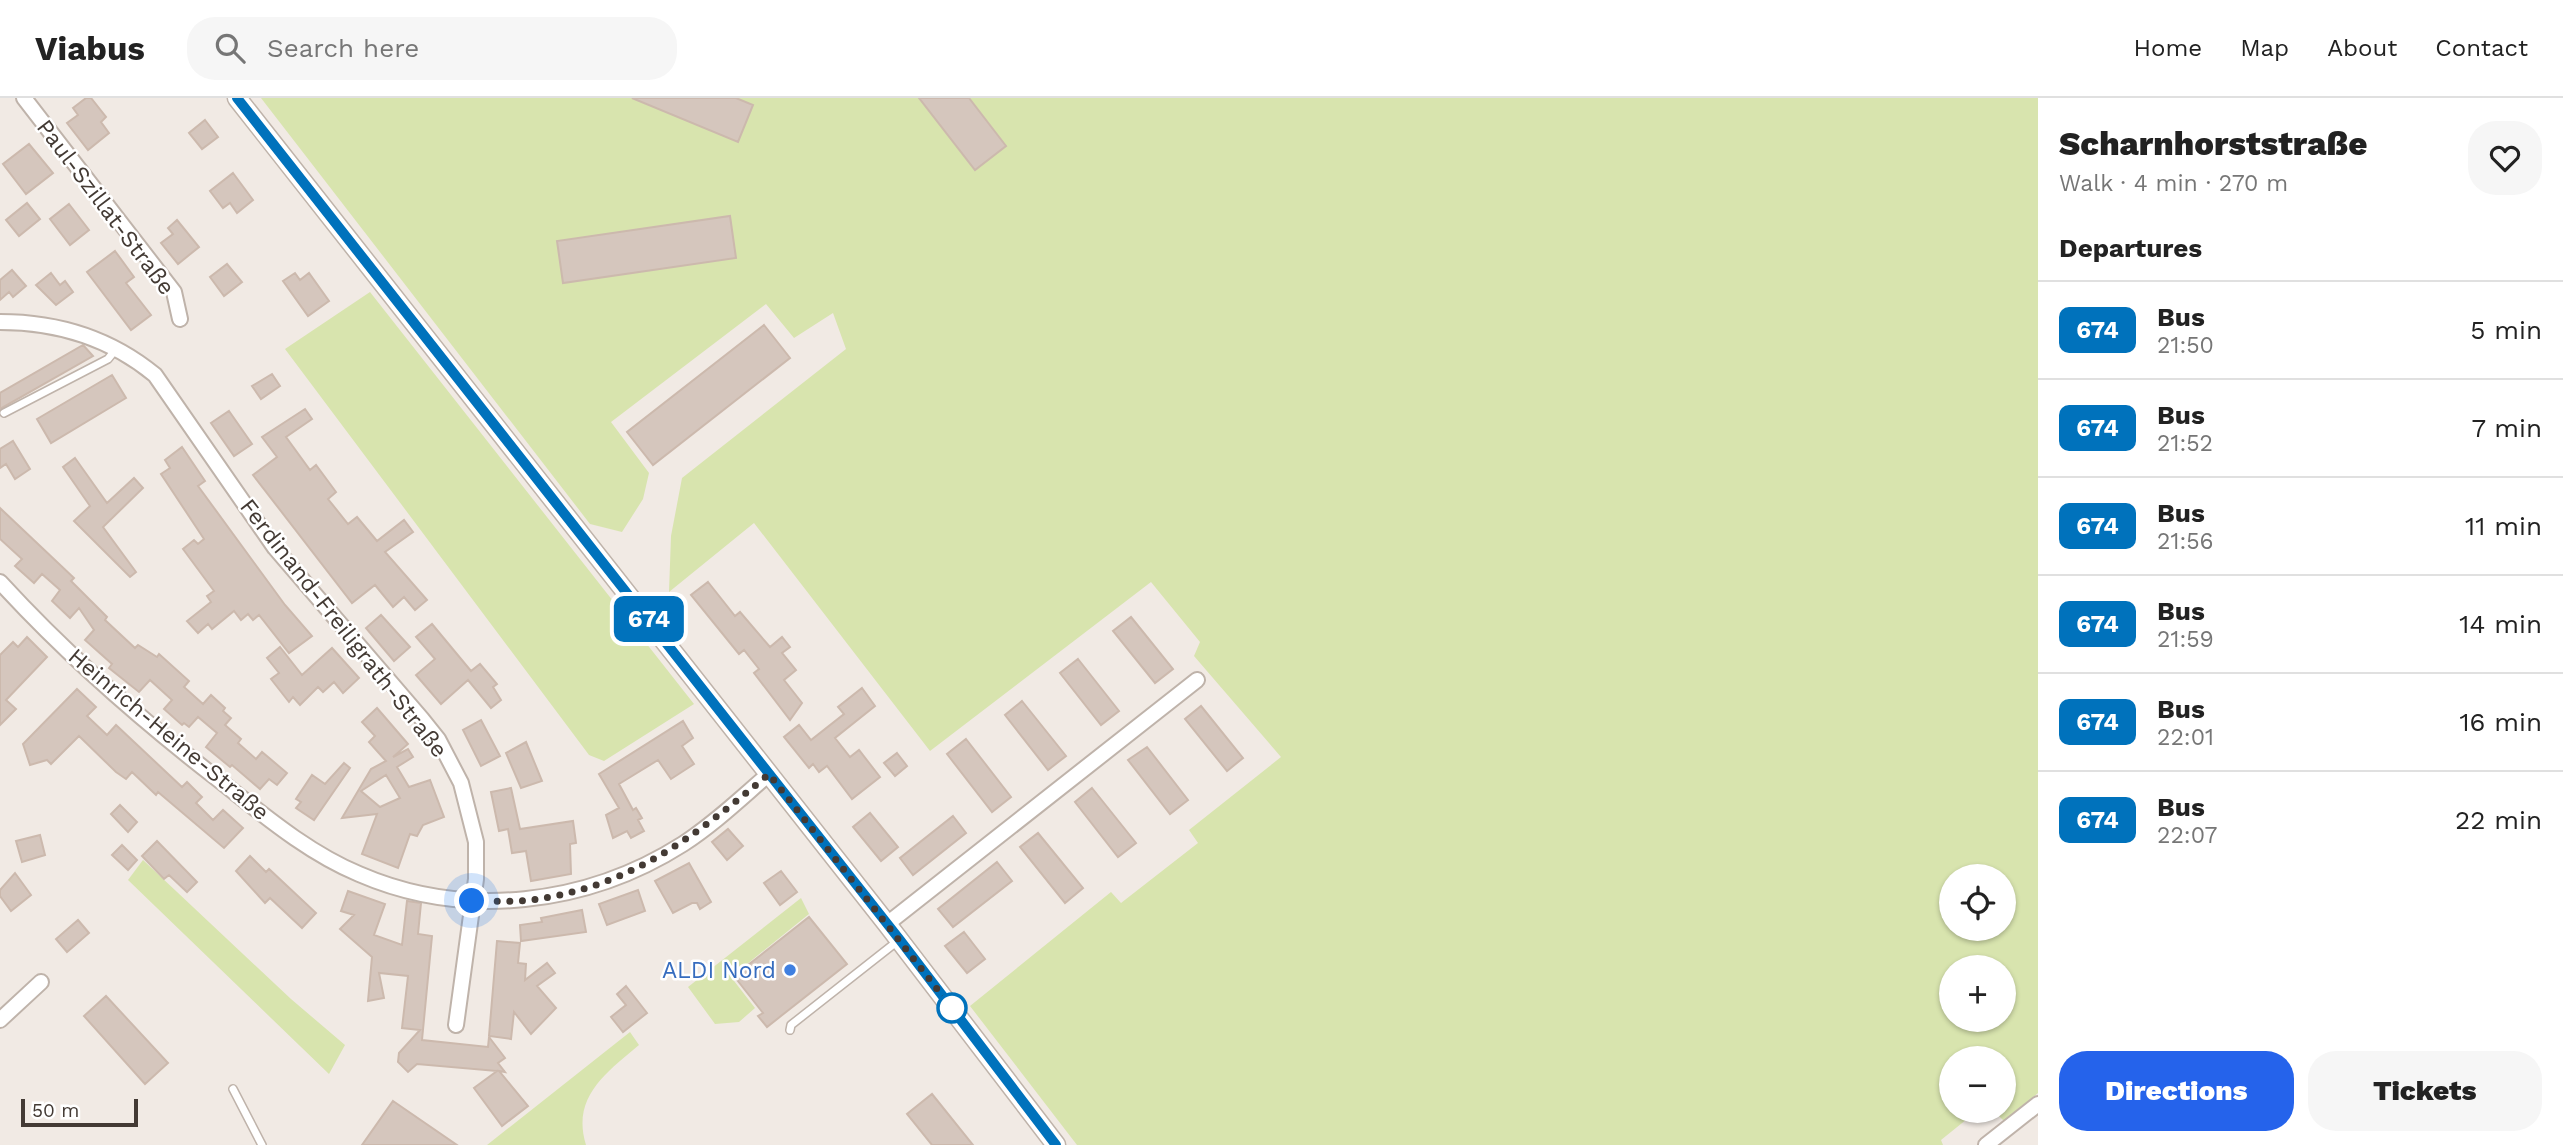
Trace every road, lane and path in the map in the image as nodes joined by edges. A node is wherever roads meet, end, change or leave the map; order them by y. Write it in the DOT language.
graph roads {
  1 [pos="24,98"];
  2 [pos="237,98"];
  3 [pos="180,319"];
  4 [pos="0,322"];
  5 [pos="117,349"];
  6 [pos="4,414"];
  7 [pos="0,582"];
  8 [pos="1197,680"];
  9 [pos="769,774"];
  10 [pos="472,901"];
  11 [pos="887,924"];
  12 [pos="900,940"];
  13 [pos="41,982"];
  14 [pos="0,1020"];
  15 [pos="456,1026"];
  16 [pos="790,1030"];
  17 [pos="233,1090"];
  18 [pos="2038,1104"];
  19 [pos="261,1145"];
  20 [pos="1056,1145"];
  21 [pos="1986,1145"];
  1 -- 3 [label="street, Paul-Szillat-Straße"];
  2 -- 9 [label="street"];
  4 -- 5 [label="street, Ferdinand-Freiligrath-Straße"];
  5 -- 6 [label="lane"];
  5 -- 10 [label="street, Ferdinand-Freiligrath-Straße"];
  7 -- 10 [label="street, Heinrich-Heine-Straße"];
  8 -- 11 [label="street"];
  9 -- 10 [label="street, Heinrich-Heine-Straße"];
  9 -- 11 [label="street"];
  10 -- 15 [label="street"];
  11 -- 12 [label="street"];
  12 -- 16 [label="lane"];
  12 -- 20 [label="street"];
  13 -- 14 [label="street"];
  17 -- 19 [label="lane"];
  18 -- 21 [label="street"];
}
